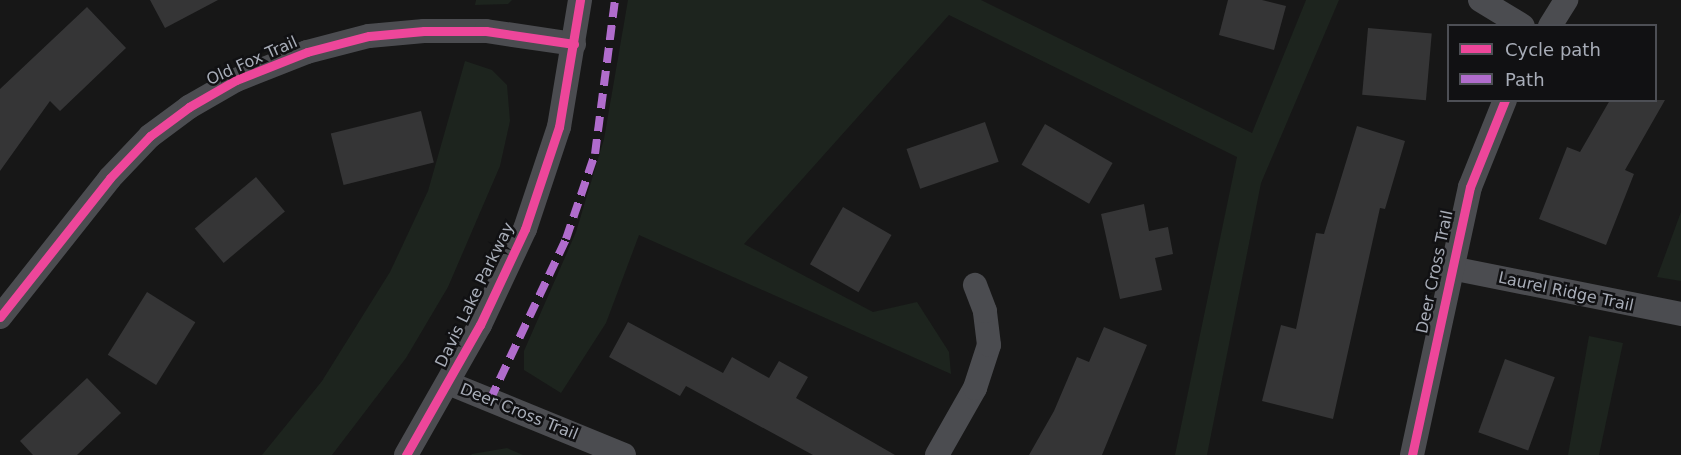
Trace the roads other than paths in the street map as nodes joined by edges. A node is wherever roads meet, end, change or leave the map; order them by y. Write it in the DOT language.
graph roads {
  1 [pos="580,0"];
  2 [pos="1480,0"];
  3 [pos="1566,0"];
  4 [pos="1520,24"];
  5 [pos="1551,24"];
  6 [pos="574,44"];
  7 [pos="1504,102"];
  8 [pos="1451,268"];
  9 [pos="975,285"];
  10 [pos="1681,314"];
  11 [pos="0,317"];
  12 [pos="448,383"];
  13 [pos="406,455"];
  14 [pos="624,455"];
  15 [pos="937,455"];
  16 [pos="1412,455"];
  1 -- 6 [label="street, Davis Lake Parkway"];
  2 -- 4 [label="street"];
  3 -- 5 [label="street"];
  6 -- 11 [label="street, Old Fox Trail"];
  6 -- 12 [label="street, Davis Lake Parkway"];
  7 -- 8 [label="street, Deer Cross Trail"];
  8 -- 10 [label="street, Laurel Ridge Trail"];
  8 -- 16 [label="street, Deer Cross Trail"];
  9 -- 15 [label="street"];
  12 -- 13 [label="street, Davis Lake Parkway"];
  12 -- 14 [label="street, Deer Cross Trail"];
}
